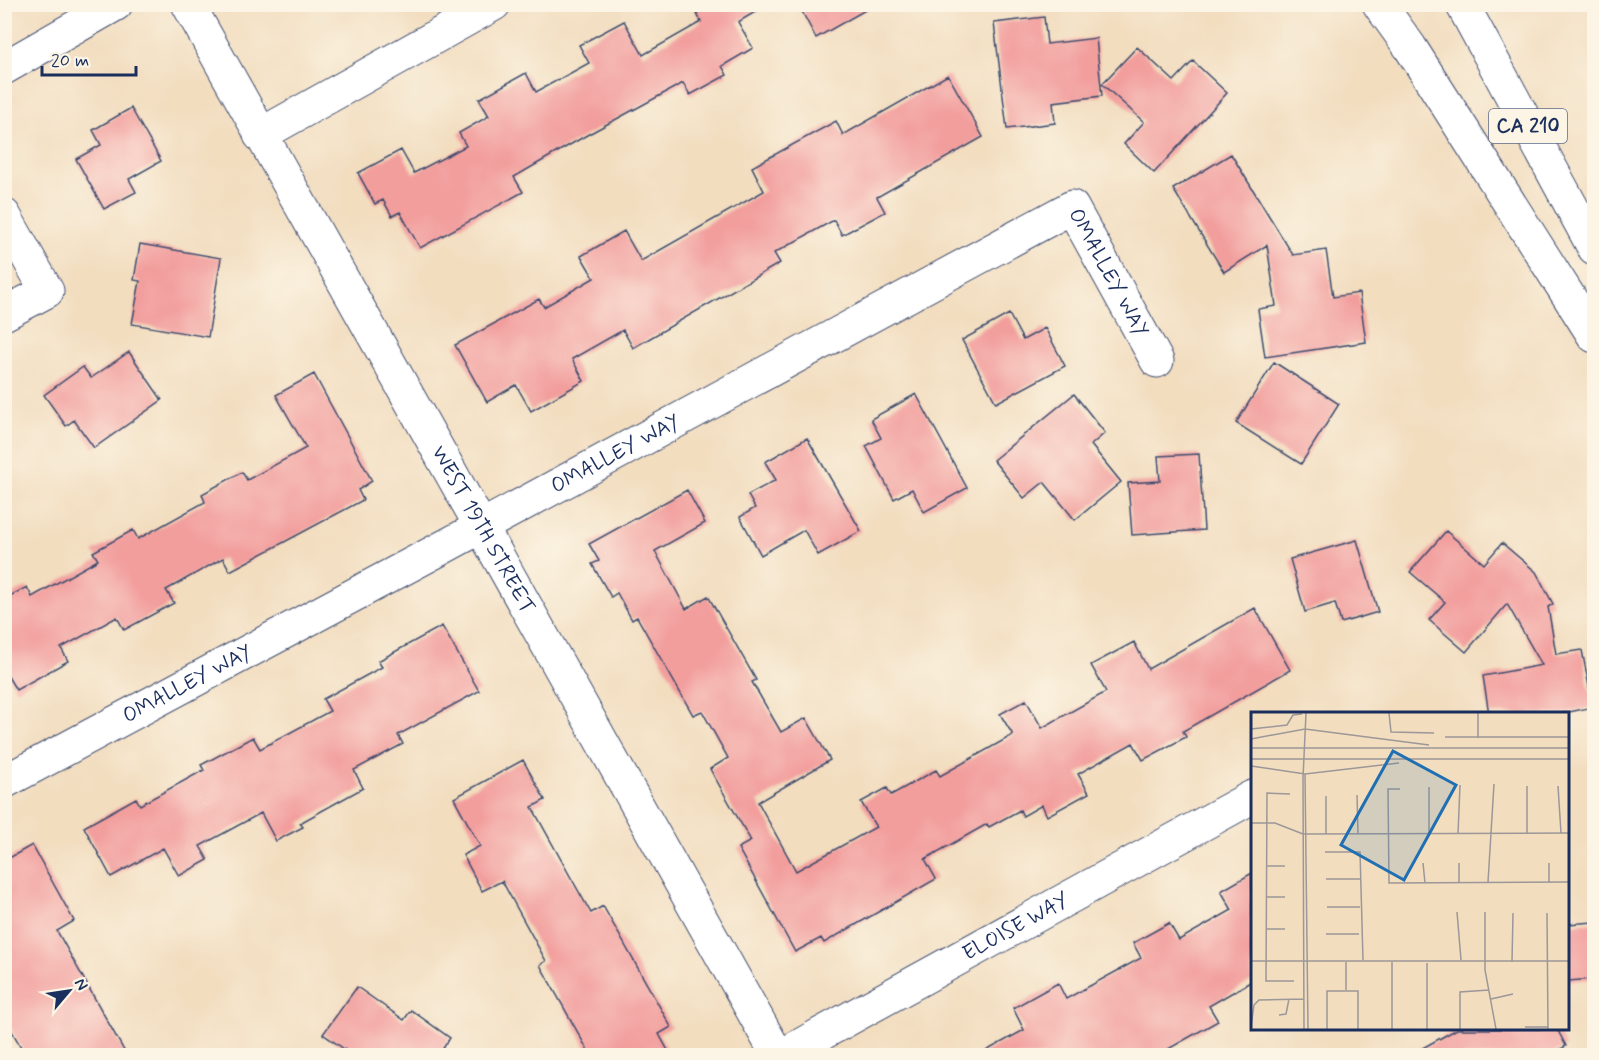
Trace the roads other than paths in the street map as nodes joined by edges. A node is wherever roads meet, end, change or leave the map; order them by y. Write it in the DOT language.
graph roads {
  1 [pos="116,4"];
  2 [pos="188,4"];
  3 [pos="494,4"];
  4 [pos="1379,4"];
  5 [pos="1462,4"];
  6 [pos="4,68"];
  7 [pos="260,135"];
  8 [pos="4,215"];
  9 [pos="1594,248"];
  10 [pos="4,314"];
  11 [pos="1594,336"];
  12 [pos="1157,361"];
  13 [pos="481,527"];
  14 [pos="4,782"];
  15 [pos="1251,798"];
  16 [pos="779,1056"];
  1 -- 6 [label="main road"];
  2 -- 7 [label="main road, WEST 19TH STREET"];
  3 -- 7 [label="main road"];
  4 -- 11 [label="main road"];
  5 -- 9 [label="main road, CA 210"];
  7 -- 13 [label="main road, WEST 19TH STREET"];
  8 -- 10 [label="main road"];
  12 -- 13 [label="main road, OMALLEY WAY"];
  13 -- 14 [label="main road, OMALLEY WAY"];
  13 -- 16 [label="main road, WEST 19TH STREET"];
  15 -- 16 [label="main road, ELOISE WAY"];
}
